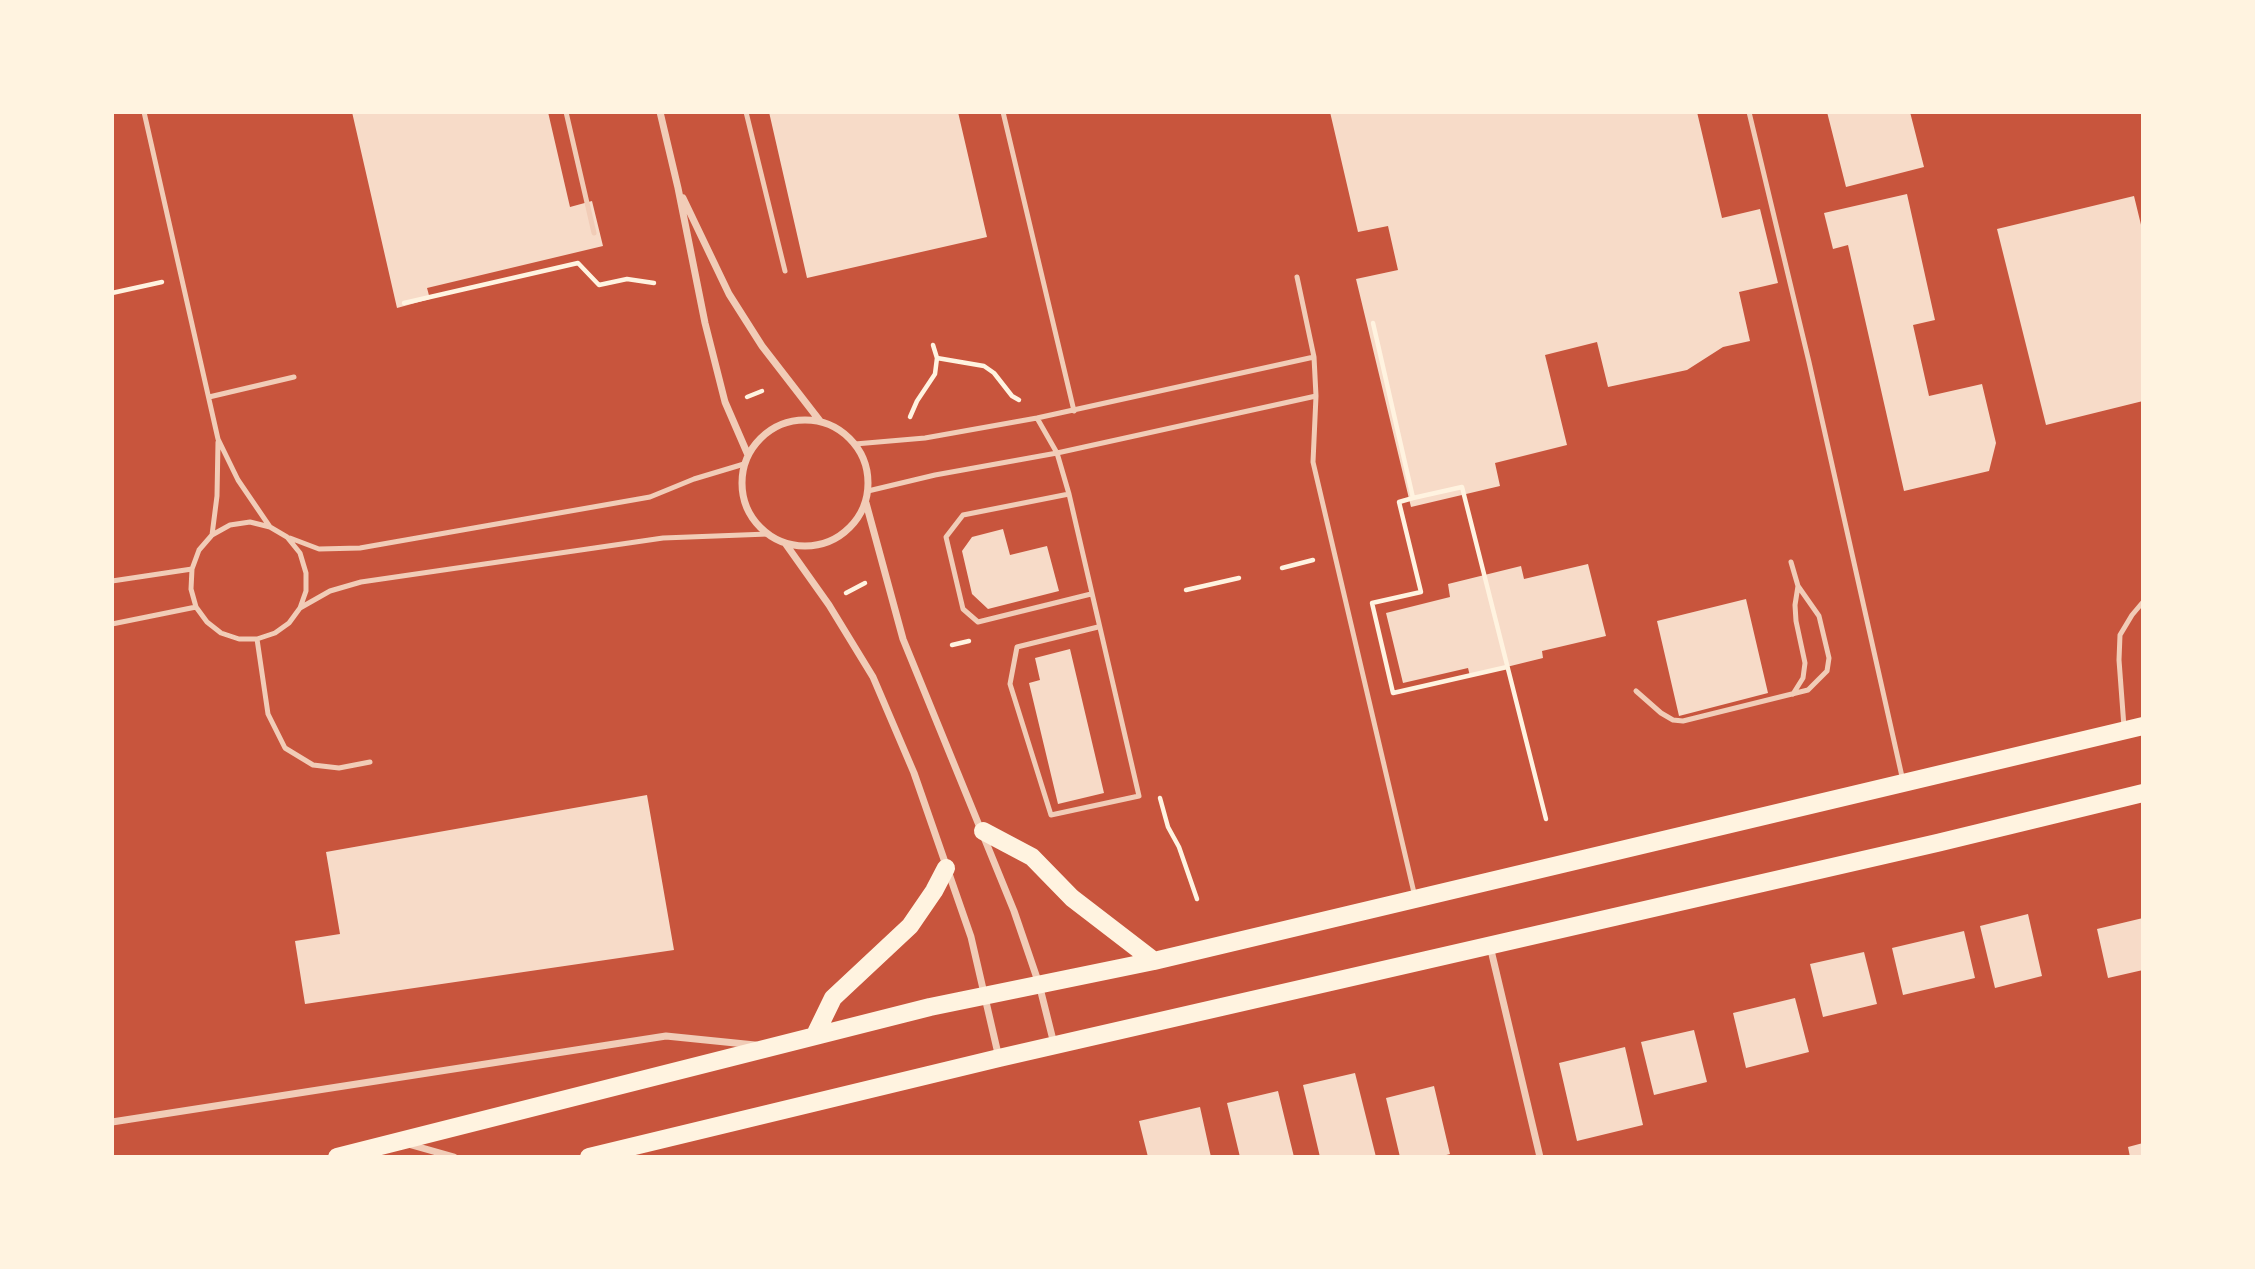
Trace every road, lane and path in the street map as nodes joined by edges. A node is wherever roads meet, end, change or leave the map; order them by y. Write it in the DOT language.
graph roads {
  1 [pos="144,112"];
  2 [pos="566,112"];
  3 [pos="660,112"];
  4 [pos="746,112"];
  5 [pos="1003,112"];
  6 [pos="1749,112"];
  7 [pos="678,188"];
  8 [pos="594,233"];
  9 [pos="785,271"];
  10 [pos="1297,277"];
  11 [pos="166,281"];
  12 [pos="654,283"];
  13 [pos="112,293"];
  14 [pos="404,303"];
  15 [pos="1373,323"];
  16 [pos="933,345"];
  17 [pos="1314,357"];
  18 [pos="937,359"];
  19 [pos="294,377"];
  20 [pos="762,391"];
  21 [pos="1316,396"];
  22 [pos="209,397"];
  23 [pos="740,399"];
  24 [pos="1024,403"];
  25 [pos="1074,411"];
  26 [pos="910,418"];
  27 [pos="1037,418"];
  28 [pos="820,421"];
  29 [pos="218,439"];
  30 [pos="855,444"];
  31 [pos="1057,453"];
  32 [pos="746,459"];
  33 [pos="869,491"];
  34 [pos="1069,494"];
  35 [pos="1413,498"];
  36 [pos="866,503"];
  37 [pos="270,527"];
  38 [pos="768,534"];
  39 [pos="212,535"];
  40 [pos="287,537"];
  41 [pos="785,543"];
  42 [pos="1314,560"];
  43 [pos="1791,562"];
  44 [pos="1283,568"];
  45 [pos="191,569"];
  46 [pos="1239,578"];
  47 [pos="112,581"];
  48 [pos="865,583"];
  49 [pos="1798,586"];
  50 [pos="1186,590"];
  51 [pos="1091,594"];
  52 [pos="839,597"];
  53 [pos="2143,602"];
  54 [pos="196,607"];
  55 [pos="300,608"];
  56 [pos="112,624"];
  57 [pos="1098,628"];
  58 [pos="257,639"];
  59 [pos="1507,667"];
  60 [pos="1636,691"];
  61 [pos="1793,695"];
  62 [pos="2143,726"];
  63 [pos="2124,730"];
  64 [pos="370,762"];
  65 [pos="1904,784"];
  66 [pos="2143,793"];
  67 [pos="1546,819"];
  68 [pos="983,831"];
  69 [pos="946,868"];
  70 [pos="1415,898"];
  71 [pos="1490,946"];
  72 [pos="1154,961"];
  73 [pos="1039,984"];
  74 [pos="984,995"];
  75 [pos="815,1035"];
  76 [pos="1054,1045"];
  77 [pos="768,1046"];
  78 [pos="999,1058"];
  79 [pos="112,1122"];
  80 [pos="400,1142"];
  81 [pos="337,1157"];
  82 [pos="454,1157"];
  83 [pos="589,1157"];
  84 [pos="1540,1157"];
  1 -- 22 [label="lane"];
  2 -- 8 [label="lane"];
  3 -- 7 [label="street"];
  4 -- 9 [label="lane"];
  5 -- 25 [label="lane"];
  6 -- 65 [label="lane"];
  7 -- 28 [label="street"];
  7 -- 32 [label="street"];
  10 -- 17 [label="lane"];
  11 -- 13 [label="path"];
  12 -- 14 [label="path"];
  15 -- 35 [label="path"];
  16 -- 18 [label="path"];
  17 -- 21 [label="lane"];
  17 -- 25 [label="lane"];
  18 -- 24 [label="path"];
  18 -- 26 [label="path"];
  19 -- 22 [label="lane"];
  20 -- 23 [label="path"];
  21 -- 31 [label="lane"];
  21 -- 70 [label="lane"];
  22 -- 29 [label="lane"];
  25 -- 27 [label="lane"];
  27 -- 30 [label="lane"];
  27 -- 31 [label="lane"];
  28 -- 30 [label="street"];
  28 -- 32 [label="street"];
  29 -- 37 [label="lane"];
  29 -- 39 [label="lane"];
  30 -- 33 [label="street"];
  31 -- 33 [label="lane"];
  31 -- 34 [label="lane"];
  32 -- 38 [label="street"];
  32 -- 40 [label="lane"];
  33 -- 36 [label="street"];
  34 -- 51 [label="lane"];
  34 -- 51 [label="lane"];
  35 -- 59 [label="path"];
  35 -- 59 [label="path"];
  36 -- 41 [label="street"];
  36 -- 68 [label="street"];
  37 -- 39 [label="lane"];
  37 -- 40 [label="lane"];
  38 -- 41 [label="street"];
  38 -- 55 [label="lane"];
  39 -- 45 [label="lane"];
  40 -- 55 [label="lane"];
  41 -- 69 [label="street"];
  42 -- 44 [label="path"];
  43 -- 49 [label="lane"];
  45 -- 47 [label="lane"];
  45 -- 54 [label="lane"];
  46 -- 50 [label="path"];
  48 -- 52 [label="path"];
  49 -- 61 [label="lane"];
  49 -- 61 [label="lane"];
  51 -- 57 [label="lane"];
  53 -- 63 [label="lane"];
  54 -- 56 [label="lane"];
  54 -- 58 [label="lane"];
  55 -- 58 [label="lane"];
  57 -- 57 [label="lane"];
  58 -- 64 [label="lane"];
  59 -- 67 [label="path"];
  60 -- 61 [label="lane"];
  62 -- 63 [label="main road"];
  63 -- 65 [label="main road"];
  65 -- 70 [label="main road"];
  66 -- 71 [label="main road"];
  68 -- 72 [label="main road"];
  68 -- 73 [label="street"];
  69 -- 74 [label="street"];
  69 -- 75 [label="main road"];
  70 -- 72 [label="main road"];
  71 -- 76 [label="main road"];
  71 -- 84 [label="street"];
  72 -- 73 [label="main road"];
  73 -- 74 [label="main road"];
  73 -- 76 [label="street"];
  74 -- 75 [label="main road"];
  74 -- 78 [label="street"];
  75 -- 77 [label="main road"];
  76 -- 78 [label="main road"];
  77 -- 79 [label="street"];
  77 -- 80 [label="main road"];
  78 -- 83 [label="main road"];
  80 -- 81 [label="main road"];
  80 -- 82 [label="street"];
}
